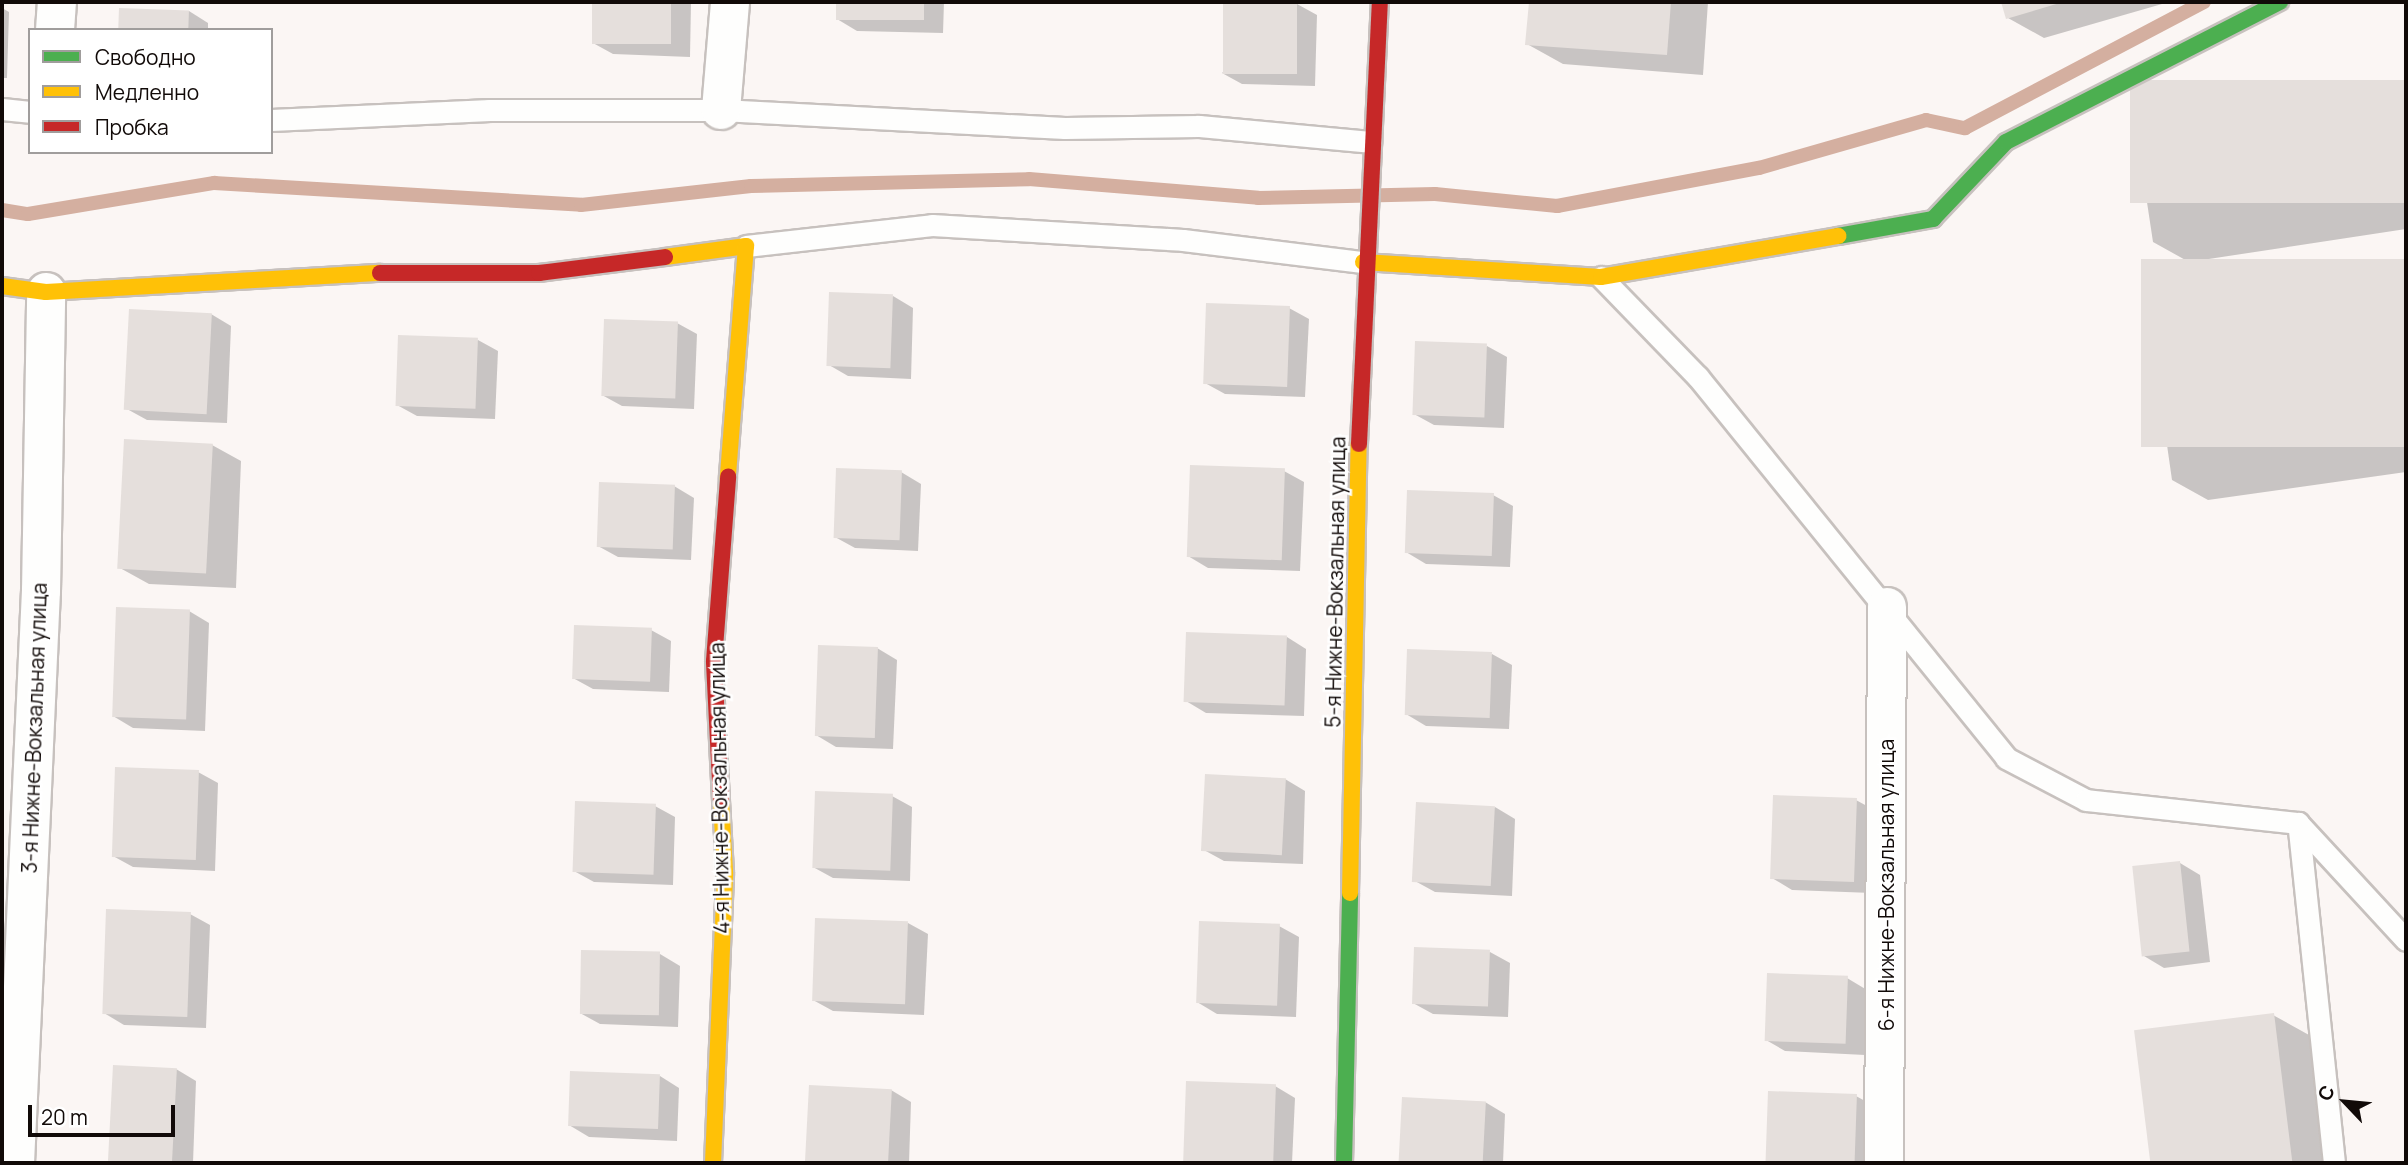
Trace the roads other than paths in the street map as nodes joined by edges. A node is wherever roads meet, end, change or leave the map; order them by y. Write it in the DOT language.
graph roads {
  1 [pos="57,2"];
  2 [pos="730,2"];
  3 [pos="1381,2"];
  4 [pos="2280,2"];
  5 [pos="55,28"];
  6 [pos="2,109"];
  7 [pos="721,110"];
  8 [pos="28,112"];
  9 [pos="273,120"];
  10 [pos="1370,142"];
  11 [pos="747,246"];
  12 [pos="1363,262"];
  13 [pos="1601,277"];
  14 [pos="2,286"];
  15 [pos="46,292"];
  16 [pos="1887,607"];
  17 [pos="2298,823"];
  18 [pos="2406,940"];
  19 [pos="15,1163"];
  20 [pos="713,1163"];
  21 [pos="1344,1163"];
  22 [pos="1884,1163"];
  23 [pos="2334,1163"];
  1 -- 5 [label="street"];
  2 -- 7 [label="street"];
  3 -- 10 [label="street, 5-я Нижне-Вокзальная улица"];
  4 -- 13 [label="street"];
  6 -- 8 [label="lane"];
  7 -- 9 [label="lane"];
  7 -- 10 [label="lane"];
  10 -- 12 [label="street, 5-я Нижне-Вокзальная улица"];
  11 -- 12 [label="lane"];
  11 -- 15 [label="street"];
  11 -- 20 [label="street, 4-я Нижне-Вокзальная улица"];
  12 -- 13 [label="street"];
  12 -- 21 [label="street, 5-я Нижне-Вокзальная улица"];
  13 -- 16 [label="lane"];
  14 -- 15 [label="street"];
  15 -- 19 [label="street, 3-я Нижне-Вокзальная улица"];
  16 -- 17 [label="lane"];
  16 -- 22 [label="street, 6-я Нижне-Вокзальная улица"];
  17 -- 18 [label="lane"];
  17 -- 23 [label="lane"];
}
